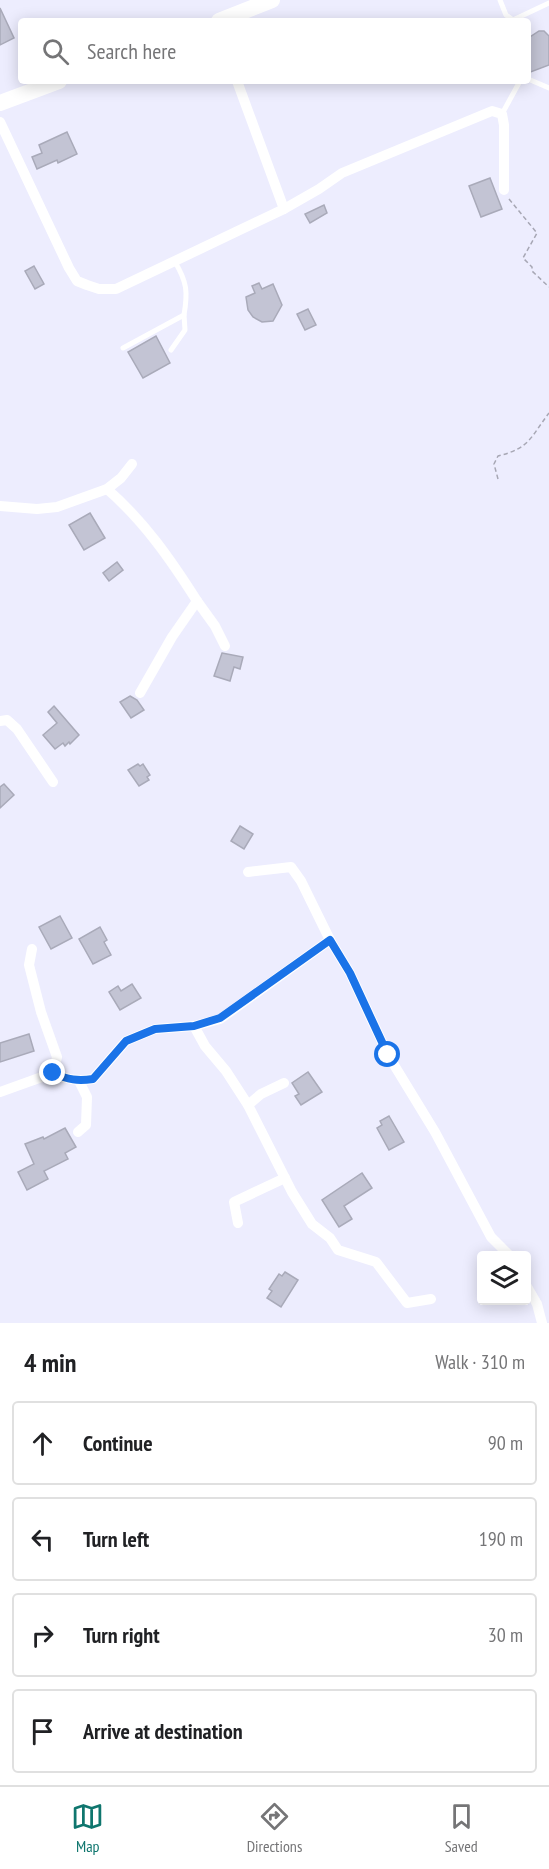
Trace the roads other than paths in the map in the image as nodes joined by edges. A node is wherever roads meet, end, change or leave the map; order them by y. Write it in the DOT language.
graph roads {
  1 [pos="272,0"];
  2 [pos="500,0"];
  3 [pos="549,3"];
  4 [pos="227,18"];
  5 [pos="510,18"];
  6 [pos="517,18"];
  7 [pos="531,81"];
  8 [pos="51,84"];
  9 [pos="238,84"];
  10 [pos="518,84"];
  11 [pos="549,88"];
  12 [pos="0,103"];
  13 [pos="502,114"];
  14 [pos="0,122"];
  15 [pos="504,190"];
  16 [pos="284,209"];
  17 [pos="175,262"];
  18 [pos="184,315"];
  19 [pos="123,348"];
  20 [pos="171,350"];
  21 [pos="132,464"];
  22 [pos="107,489"];
  23 [pos="0,506"];
  24 [pos="197,602"];
  25 [pos="225,646"];
  26 [pos="140,693"];
  27 [pos="0,721"];
  28 [pos="53,783"];
  29 [pos="248,872"];
  30 [pos="330,940"];
  31 [pos="32,949"];
  32 [pos="194,1026"];
  33 [pos="53,1073"];
  34 [pos="79,1081"];
  35 [pos="284,1083"];
  36 [pos="0,1092"];
  37 [pos="248,1105"];
  38 [pos="78,1132"];
  39 [pos="285,1179"];
  40 [pos="238,1223"];
  41 [pos="505,1251"];
  42 [pos="531,1294"];
  43 [pos="431,1299"];
  44 [pos="542,1323"];
  1 -- 4 [label="main road"];
  2 -- 5 [label="lane"];
  3 -- 6 [label="lane"];
  7 -- 11 [label="lane"];
  8 -- 12 [label="main road"];
  9 -- 16 [label="street"];
  10 -- 13 [label="lane"];
  13 -- 15 [label="street"];
  13 -- 16 [label="street"];
  14 -- 17 [label="street"];
  16 -- 17 [label="street"];
  17 -- 18 [label="lane"];
  18 -- 19 [label="lane"];
  18 -- 20 [label="lane"];
  21 -- 22 [label="street"];
  22 -- 23 [label="street"];
  22 -- 24 [label="street"];
  24 -- 25 [label="street"];
  24 -- 26 [label="street"];
  27 -- 28 [label="street"];
  29 -- 30 [label="street"];
  30 -- 32 [label="street"];
  30 -- 41 [label="street"];
  31 -- 33 [label="street"];
  32 -- 34 [label="street"];
  32 -- 37 [label="street"];
  33 -- 34 [label="street"];
  33 -- 36 [label="street"];
  34 -- 38 [label="street"];
  35 -- 37 [label="street"];
  37 -- 39 [label="street"];
  39 -- 40 [label="street"];
  39 -- 43 [label="street"];
  42 -- 44 [label="street"];
}
